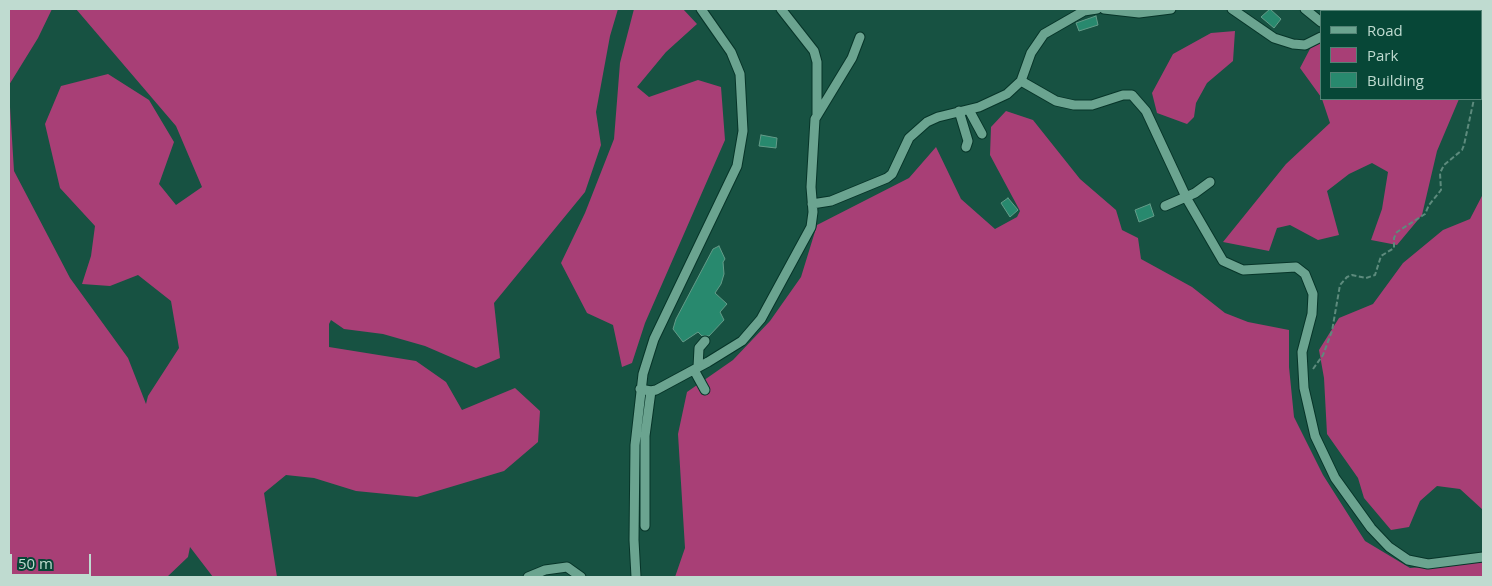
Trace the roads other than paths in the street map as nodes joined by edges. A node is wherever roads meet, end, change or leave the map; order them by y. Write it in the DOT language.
graph roads {
  1 [pos="701,9"];
  2 [pos="781,9"];
  3 [pos="1097,9"];
  4 [pos="1104,9"];
  5 [pos="1172,9"];
  6 [pos="1232,9"];
  7 [pos="1305,9"];
  8 [pos="1320,21"];
  9 [pos="860,36"];
  10 [pos="1320,38"];
  11 [pos="1021,80"];
  12 [pos="964,110"];
  13 [pos="817,115"];
  14 [pos="982,134"];
  15 [pos="966,146"];
  16 [pos="1210,182"];
  17 [pos="1186,198"];
  18 [pos="812,204"];
  19 [pos="1165,206"];
  20 [pos="705,341"];
  21 [pos="696,368"];
  22 [pos="640,388"];
  23 [pos="704,390"];
  24 [pos="651,391"];
  25 [pos="645,526"];
  26 [pos="1483,557"];
  27 [pos="528,577"];
  28 [pos="580,577"];
  29 [pos="636,577"];
  1 -- 22 [label="street"];
  2 -- 13 [label="street"];
  3 -- 11 [label="street"];
  4 -- 5 [label="street"];
  6 -- 10 [label="street"];
  7 -- 8 [label="street"];
  9 -- 13 [label="street"];
  11 -- 12 [label="street"];
  11 -- 17 [label="street"];
  12 -- 14 [label="street"];
  12 -- 15 [label="street"];
  12 -- 18 [label="street"];
  13 -- 18 [label="street"];
  16 -- 17 [label="street"];
  17 -- 19 [label="street"];
  17 -- 26 [label="street"];
  18 -- 21 [label="street"];
  20 -- 21 [label="street"];
  21 -- 23 [label="street"];
  21 -- 24 [label="street"];
  22 -- 24 [label="street"];
  22 -- 29 [label="street"];
  24 -- 25 [label="street"];
  27 -- 28 [label="street"];
}
